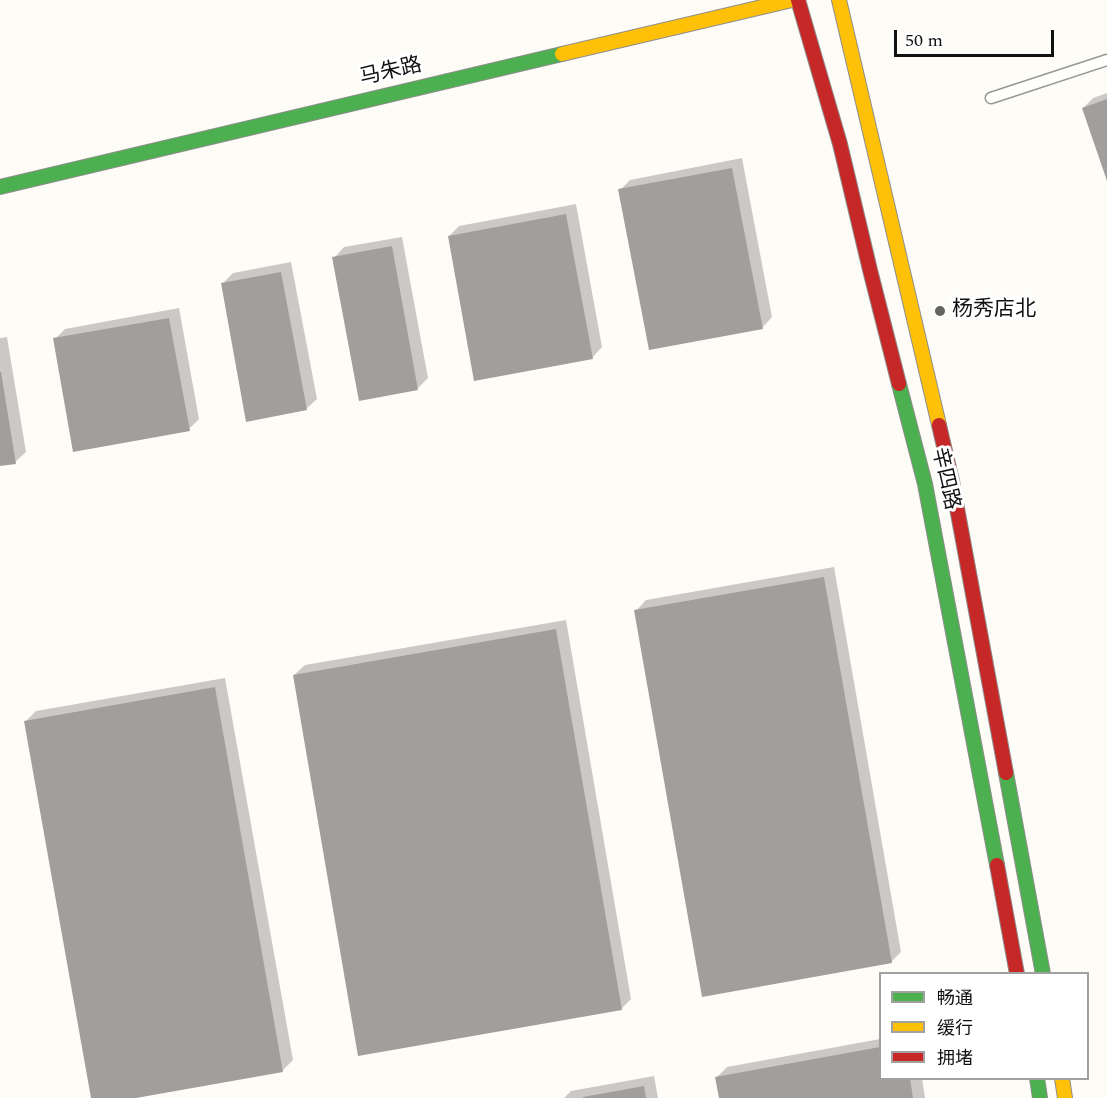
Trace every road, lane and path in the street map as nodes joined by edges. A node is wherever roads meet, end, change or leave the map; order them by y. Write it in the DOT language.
graph roads {
  1 [pos="792,0"];
  2 [pos="798,0"];
  3 [pos="839,0"];
  4 [pos="1107,60"];
  5 [pos="991,98"];
  6 [pos="0,188"];
  7 [pos="1017,972"];
  8 [pos="1043,972"];
  9 [pos="1036,1080"];
  10 [pos="1062,1080"];
  11 [pos="1040,1098"];
  12 [pos="1065,1098"];
  1 -- 6 [label="main road, 马朱路"];
  2 -- 7 [label="main road, 辛四路"];
  3 -- 8 [label="main road, 辛四路"];
  4 -- 5 [label="lane"];
  9 -- 11 [label="main road"];
  10 -- 12 [label="main road"];
}
